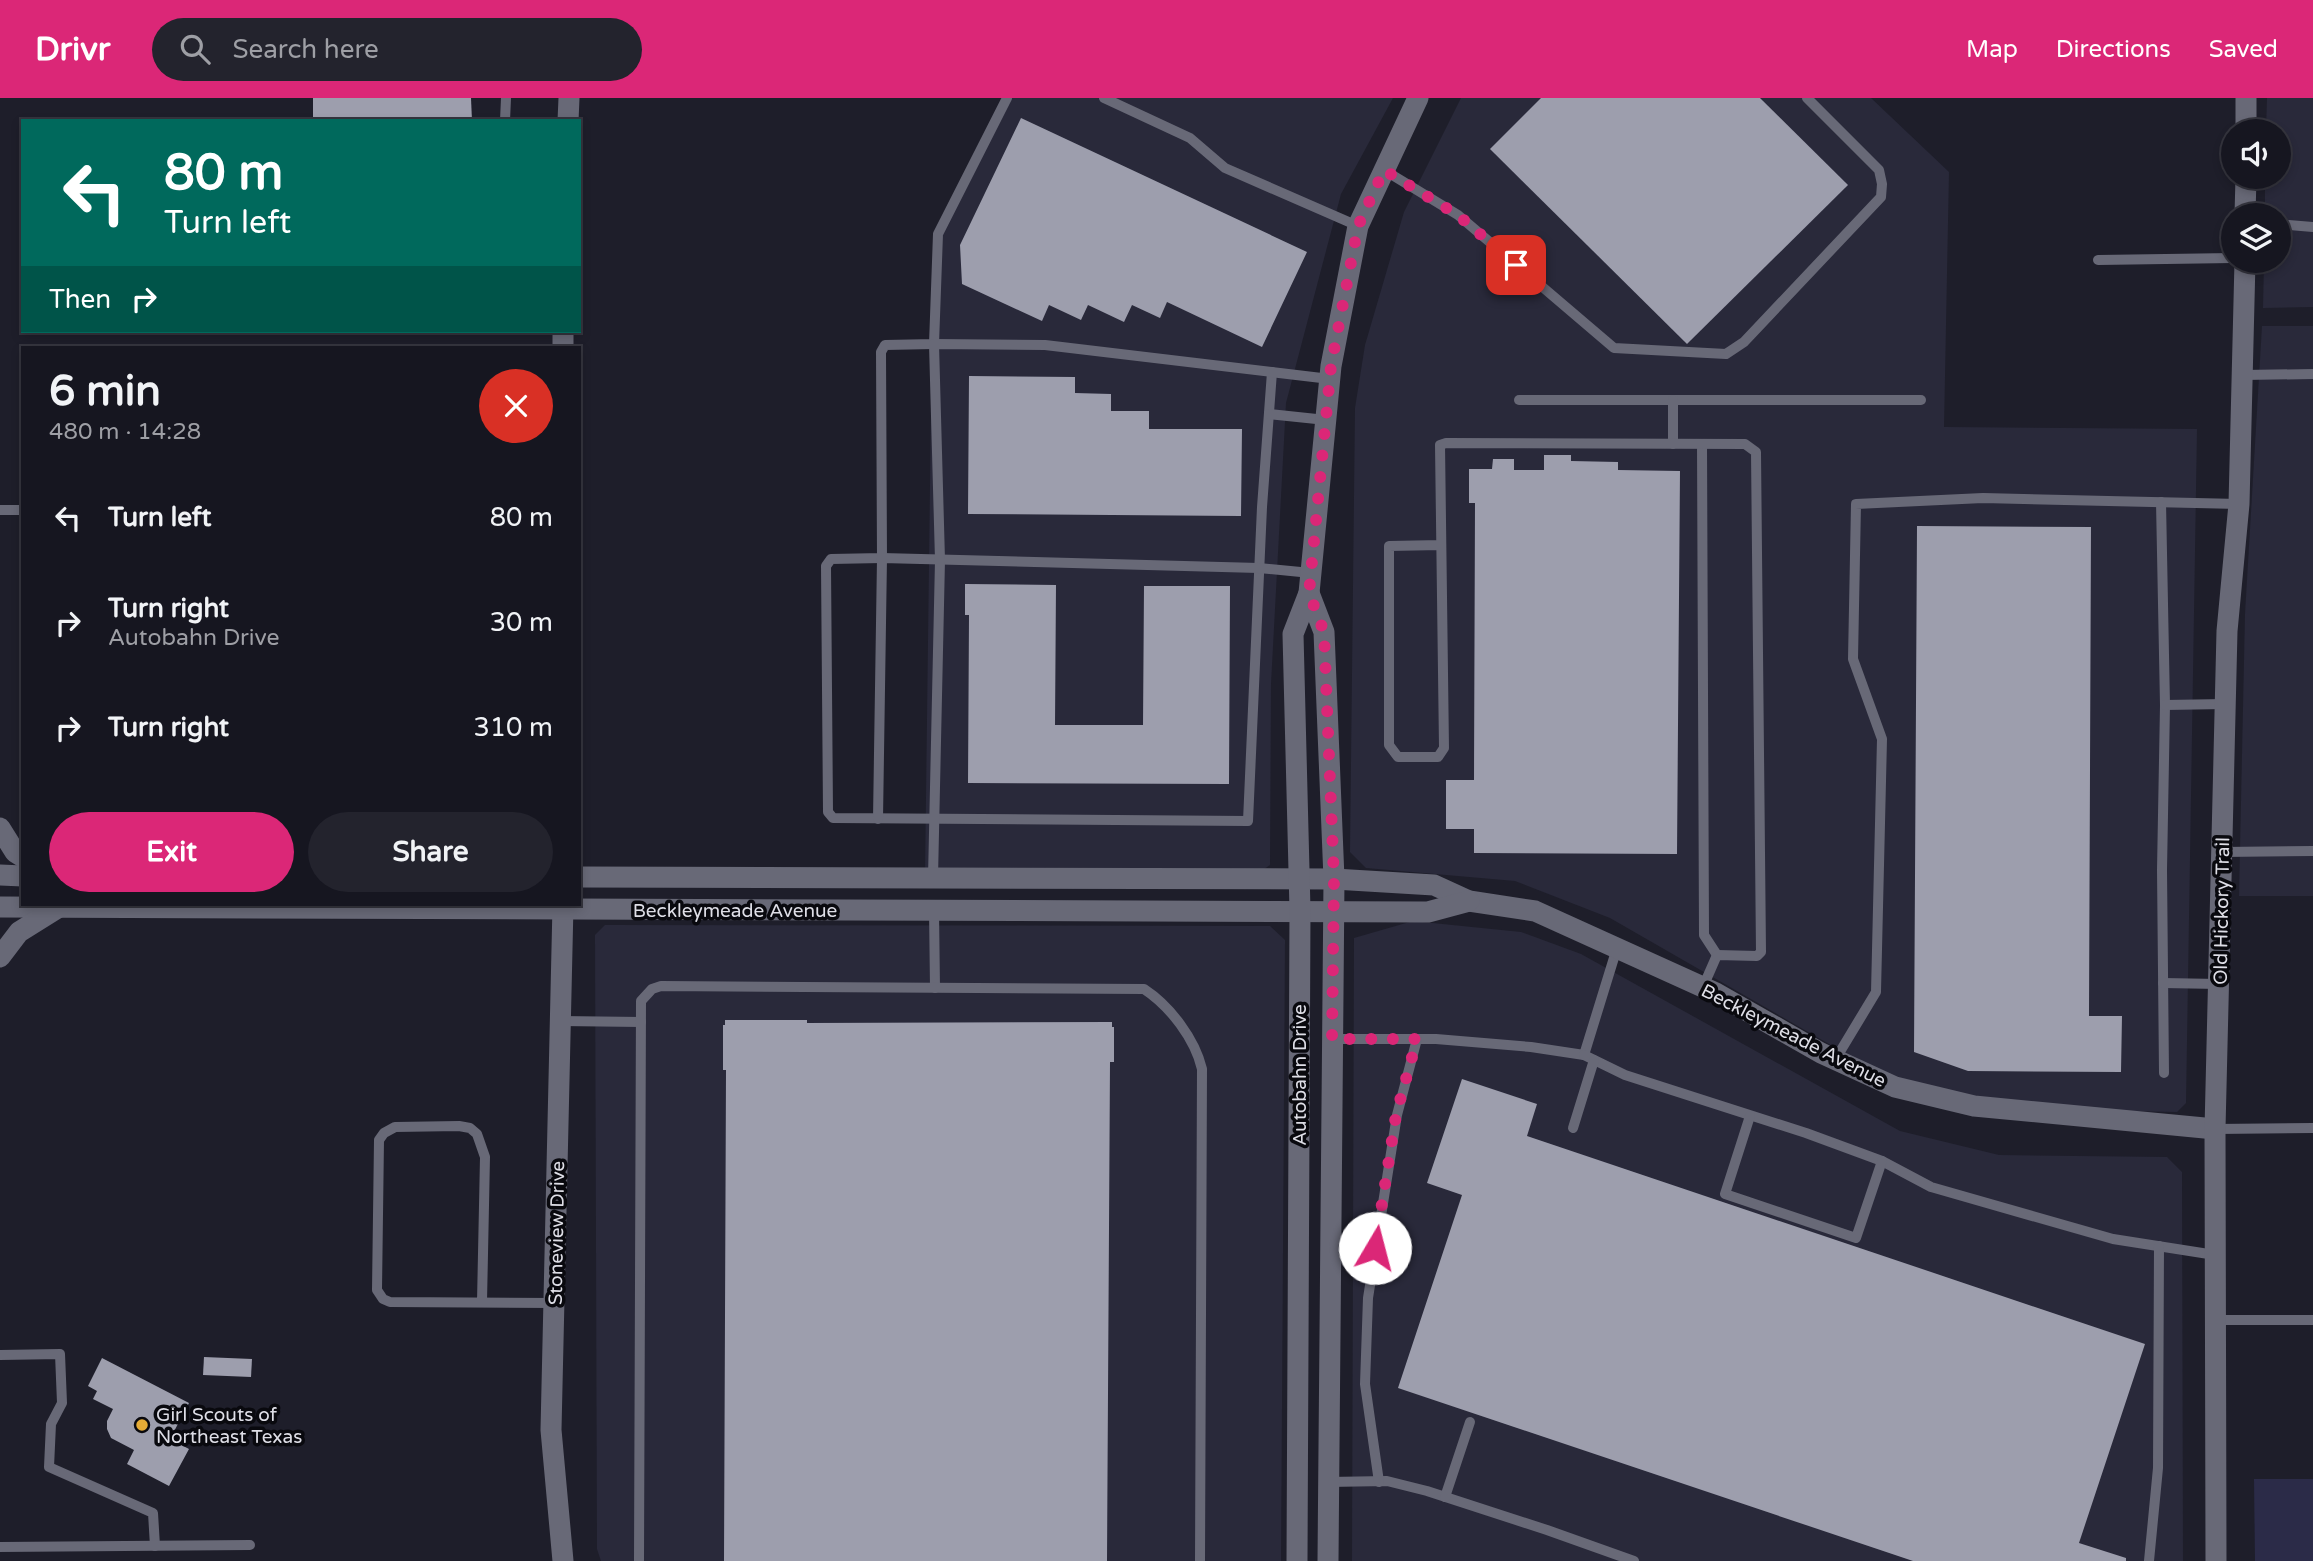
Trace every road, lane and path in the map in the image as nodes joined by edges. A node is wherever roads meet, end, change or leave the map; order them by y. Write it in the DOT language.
graph roads {
  1 [pos="506,98"];
  2 [pos="569,98"];
  3 [pos="1007,98"];
  4 [pos="1104,98"];
  5 [pos="1418,98"];
  6 [pos="1807,98"];
  7 [pos="2246,98"];
  8 [pos="505,119"];
  9 [pos="568,119"];
  10 [pos="2246,119"];
  11 [pos="1384,170"];
  12 [pos="2291,225"];
  13 [pos="1358,226"];
  14 [pos="2313,227"];
  15 [pos="2221,258"];
  16 [pos="2098,261"];
  17 [pos="2245,273"];
  18 [pos="934,344"];
  19 [pos="1272,372"];
  20 [pos="2313,374"];
  21 [pos="2244,375"];
  22 [pos="1330,379"];
  23 [pos="1519,400"];
  24 [pos="1673,400"];
  25 [pos="1921,400"];
  26 [pos="1269,414"];
  27 [pos="1326,420"];
  28 [pos="1673,444"];
  29 [pos="1702,444"];
  30 [pos="2161,502"];
  31 [pos="2239,504"];
  32 [pos="0,510"];
  33 [pos="21,510"];
  34 [pos="1441,545"];
  35 [pos="882,558"];
  36 [pos="940,560"];
  37 [pos="1259,568"];
  38 [pos="1310,583"];
  39 [pos="2225,704"];
  40 [pos="2165,705"];
  41 [pos="878,819"];
  42 [pos="934,819"];
  43 [pos="0,828"];
  44 [pos="2313,851"];
  45 [pos="2222,852"];
  46 [pos="21,856"];
  47 [pos="0,875"];
  48 [pos="21,876"];
  49 [pos="581,877"];
  50 [pos="933,877"];
  51 [pos="1299,879"];
  52 [pos="1334,879"];
  53 [pos="1469,901"];
  54 [pos="309,906"];
  55 [pos="0,907"];
  56 [pos="59,907"];
  57 [pos="563,907"];
  58 [pos="933,910"];
  59 [pos="1300,910"];
  60 [pos="1333,910"];
  61 [pos="1617,948"];
  62 [pos="1717,955"];
  63 [pos="0,957"];
  64 [pos="2163,983"];
  65 [pos="2219,984"];
  66 [pos="1703,987"];
  67 [pos="934,988"];
  68 [pos="561,1021"];
  69 [pos="641,1022"];
  70 [pos="1332,1039"];
  71 [pos="1417,1039"];
  72 [pos="1589,1058"];
  73 [pos="1835,1060"];
  74 [pos="2164,1073"];
  75 [pos="1750,1116"];
  76 [pos="1573,1128"];
  77 [pos="2313,1128"];
  78 [pos="2215,1129"];
  79 [pos="1882,1161"];
  80 [pos="2159,1247"];
  81 [pos="2215,1255"];
  82 [pos="482,1302"];
  83 [pos="554,1303"];
  84 [pos="2215,1320"];
  85 [pos="2313,1320"];
  86 [pos="0,1355"];
  87 [pos="1470,1422"];
  88 [pos="1328,1482"];
  89 [pos="1379,1482"];
  90 [pos="1445,1497"];
  91 [pos="250,1545"];
  92 [pos="155,1546"];
  93 [pos="0,1547"];
  94 [pos="563,1561"];
  95 [pos="639,1561"];
  96 [pos="1200,1561"];
  97 [pos="1297,1561"];
  98 [pos="1328,1561"];
  99 [pos="1634,1561"];
  100 [pos="2149,1561"];
  101 [pos="2216,1561"];
  1 -- 8 [label="lane"];
  2 -- 9 [label="street"];
  3 -- 18 [label="lane"];
  4 -- 13 [label="lane"];
  5 -- 11 [label="street, Autobahn Drive"];
  6 -- 11 [label="lane"];
  7 -- 10 [label="street"];
  11 -- 13 [label="street, Autobahn Drive"];
  12 -- 14 [label="lane"];
  13 -- 22 [label="street, Autobahn Drive"];
  15 -- 16 [label="lane"];
  17 -- 21 [label="street, Old Hickory Trail"];
  18 -- 19 [label="lane"];
  18 -- 35 [label="lane"];
  18 -- 36 [label="lane"];
  19 -- 22 [label="lane"];
  19 -- 26 [label="lane"];
  20 -- 21 [label="lane"];
  21 -- 31 [label="street, Old Hickory Trail"];
  22 -- 27 [label="street, Autobahn Drive"];
  23 -- 24 [label="lane"];
  24 -- 25 [label="lane"];
  24 -- 28 [label="lane"];
  26 -- 27 [label="lane"];
  26 -- 37 [label="lane"];
  27 -- 38 [label="street, Autobahn Drive"];
  28 -- 29 [label="lane"];
  28 -- 34 [label="lane"];
  29 -- 62 [label="lane"];
  29 -- 62 [label="lane"];
  30 -- 31 [label="lane"];
  30 -- 40 [label="lane"];
  30 -- 73 [label="lane"];
  31 -- 39 [label="street, Old Hickory Trail"];
  32 -- 33 [label="lane"];
  34 -- 34 [label="lane"];
  35 -- 36 [label="lane"];
  35 -- 41 [label="lane"];
  35 -- 41 [label="lane"];
  36 -- 37 [label="lane"];
  36 -- 42 [label="lane"];
  37 -- 38 [label="lane"];
  37 -- 42 [label="lane"];
  38 -- 51 [label="street, Autobahn Drive"];
  38 -- 52 [label="street, Autobahn Drive"];
  39 -- 40 [label="lane"];
  39 -- 45 [label="street, Old Hickory Trail"];
  40 -- 64 [label="lane"];
  41 -- 42 [label="lane"];
  42 -- 50 [label="lane"];
  43 -- 46 [label="street"];
  44 -- 45 [label="lane"];
  45 -- 65 [label="street, Old Hickory Trail"];
  47 -- 48 [label="street"];
  49 -- 50 [label="street, Beckleymeade Avenue"];
  50 -- 51 [label="street, Beckleymeade Avenue"];
  50 -- 58 [label="street"];
  51 -- 52 [label="street, Beckleymeade Avenue"];
  51 -- 59 [label="street, Autobahn Drive"];
  52 -- 53 [label="street, Beckleymeade Avenue"];
  52 -- 60 [label="street, Autobahn Drive"];
  53 -- 60 [label="street, Beckleymeade Avenue"];
  53 -- 61 [label="street, Beckleymeade Avenue"];
  54 -- 56 [label="street, Beckleymeade Avenue"];
  54 -- 57 [label="street, Beckleymeade Avenue"];
  55 -- 56 [label="street, Beckleymeade Avenue"];
  56 -- 63 [label="street"];
  57 -- 58 [label="street, Beckleymeade Avenue"];
  57 -- 68 [label="street, Stoneview Drive"];
  58 -- 59 [label="street, Beckleymeade Avenue"];
  58 -- 67 [label="lane"];
  59 -- 60 [label="street, Beckleymeade Avenue"];
  59 -- 97 [label="street, Autobahn Drive"];
  60 -- 70 [label="street, Autobahn Drive"];
  61 -- 66 [label="street, Beckleymeade Avenue"];
  61 -- 72 [label="lane"];
  62 -- 66 [label="lane"];
  64 -- 65 [label="lane"];
  64 -- 74 [label="lane"];
  65 -- 78 [label="street, Old Hickory Trail"];
  66 -- 73 [label="street, Beckleymeade Avenue"];
  67 -- 69 [label="lane"];
  67 -- 96 [label="lane"];
  68 -- 69 [label="lane"];
  68 -- 83 [label="street, Stoneview Drive"];
  69 -- 95 [label="lane"];
  70 -- 71 [label="lane"];
  70 -- 88 [label="street, Autobahn Drive"];
  71 -- 72 [label="lane"];
  71 -- 89 [label="lane"];
  72 -- 75 [label="lane"];
  72 -- 76 [label="lane"];
  73 -- 78 [label="street, Beckleymeade Avenue"];
  75 -- 79 [label="lane"];
  75 -- 79 [label="lane"];
  77 -- 78 [label="lane"];
  78 -- 81 [label="street, Old Hickory Trail"];
  79 -- 80 [label="lane"];
  80 -- 81 [label="lane"];
  80 -- 100 [label="lane"];
  81 -- 84 [label="street, Old Hickory Trail"];
  82 -- 82 [label="lane"];
  82 -- 83 [label="lane"];
  83 -- 94 [label="street, Stoneview Drive"];
  84 -- 85 [label="lane"];
  84 -- 101 [label="street, Old Hickory Trail"];
  86 -- 92 [label="lane"];
  87 -- 90 [label="lane"];
  88 -- 89 [label="lane"];
  88 -- 98 [label="street, Autobahn Drive"];
  89 -- 90 [label="lane"];
  90 -- 99 [label="lane"];
  91 -- 92 [label="lane"];
  92 -- 93 [label="lane"];
}
